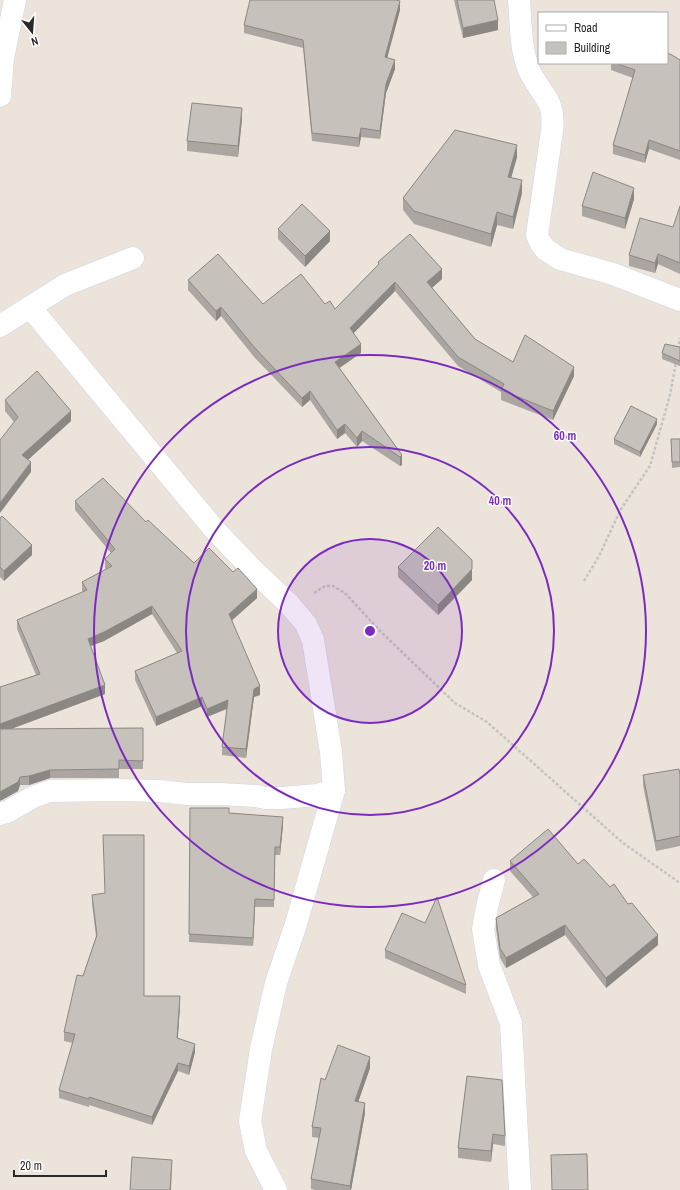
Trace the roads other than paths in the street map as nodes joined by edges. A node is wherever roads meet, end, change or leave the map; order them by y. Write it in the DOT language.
graph roads {
  1 [pos="15,0"];
  2 [pos="519,0"];
  3 [pos="0,96"];
  4 [pos="133,258"];
  5 [pos="680,300"];
  6 [pos="30,307"];
  7 [pos="0,326"];
  8 [pos="334,790"];
  9 [pos="0,814"];
  10 [pos="494,880"];
  11 [pos="276,1190"];
  12 [pos="520,1190"];
  1 -- 3 [label="street"];
  2 -- 5 [label="street"];
  4 -- 6 [label="street"];
  6 -- 7 [label="street"];
  6 -- 8 [label="street"];
  8 -- 9 [label="street"];
  8 -- 11 [label="street"];
  10 -- 12 [label="street"];
}
